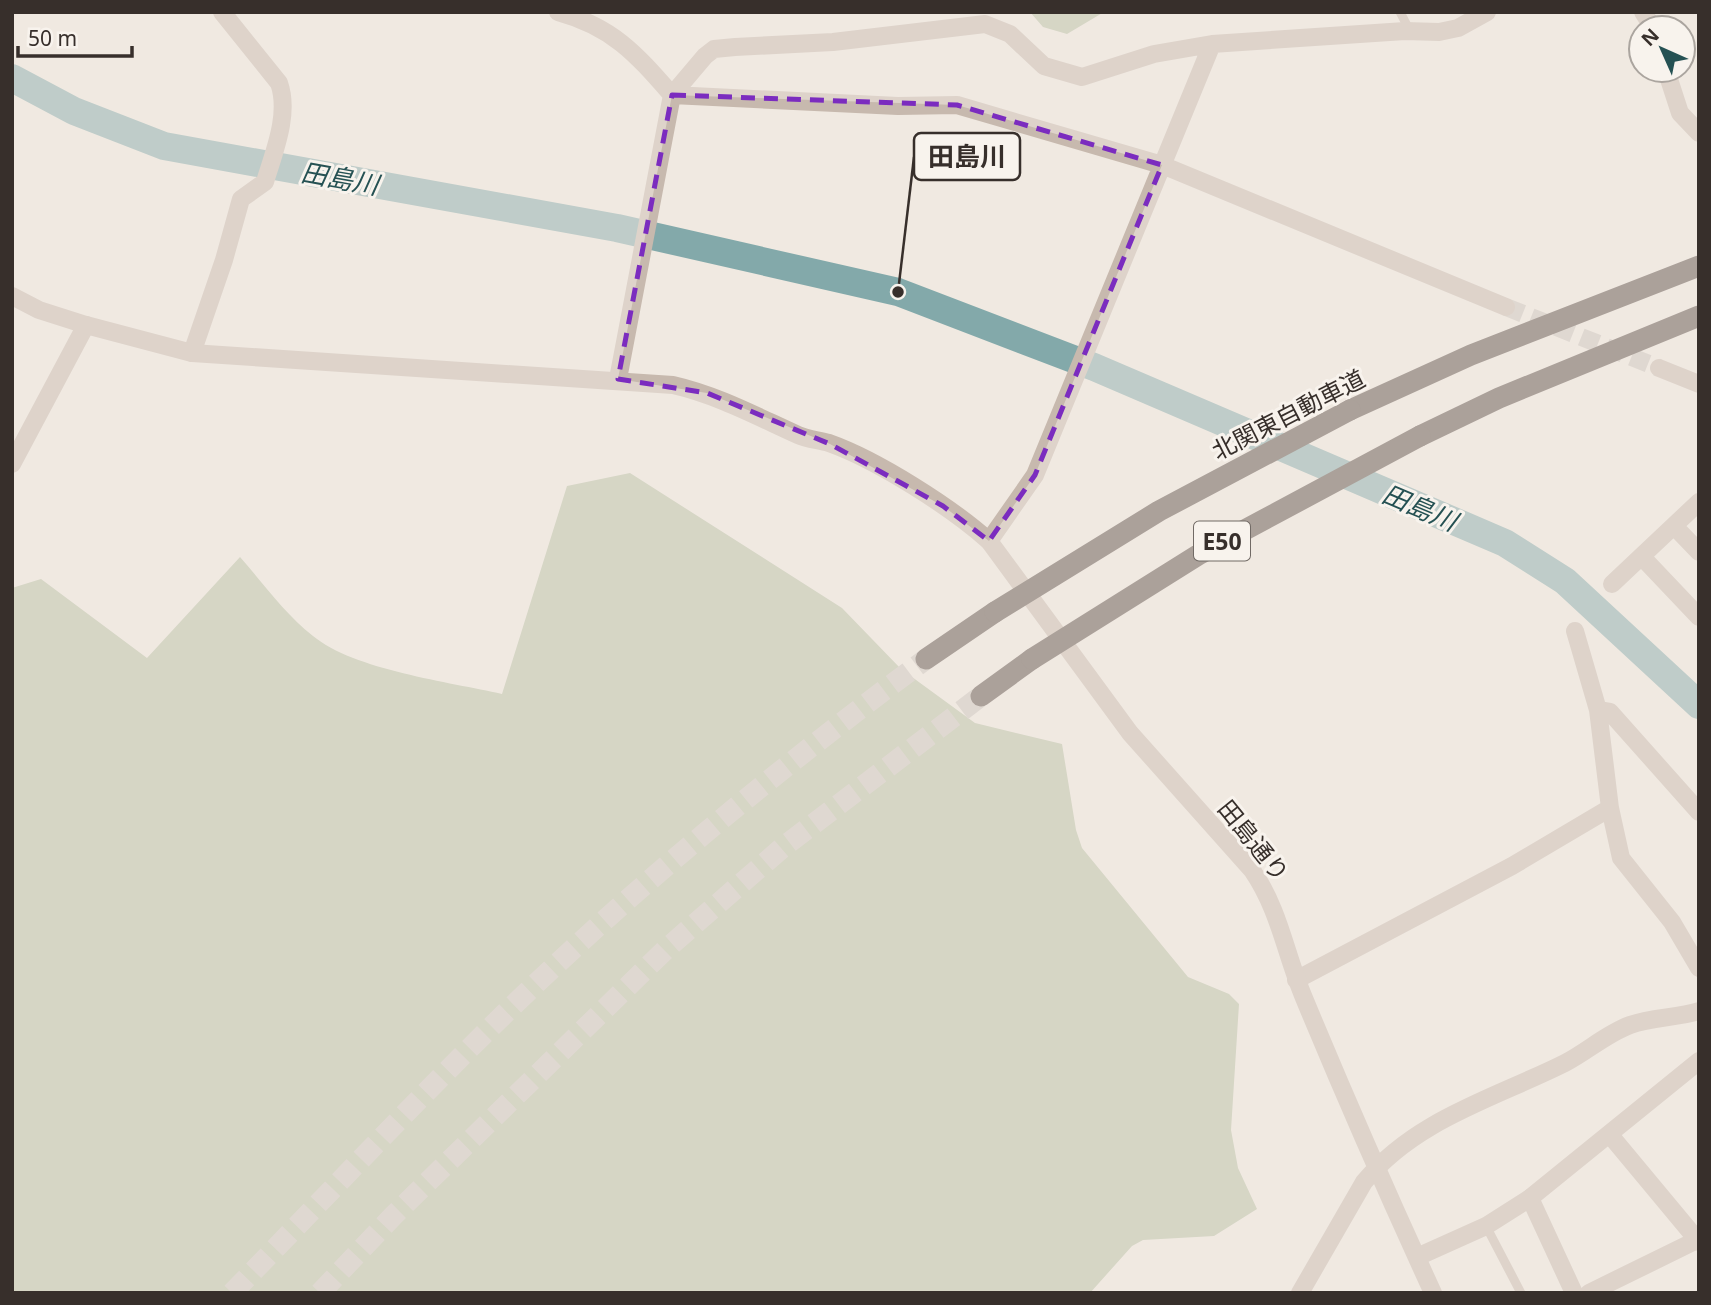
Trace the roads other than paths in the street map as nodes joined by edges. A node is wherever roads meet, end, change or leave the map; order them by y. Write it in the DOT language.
graph roads {
  1 [pos="222,12"];
  2 [pos="558,12"];
  3 [pos="1400,12"];
  4 [pos="1488,12"];
  5 [pos="1409,32"];
  6 [pos="1212,44"];
  7 [pos="1671,84"];
  8 [pos="672,95"];
  9 [pos="1699,133"];
  10 [pos="1163,164"];
  11 [pos="1699,266"];
  12 [pos="12,296"];
  13 [pos="1506,307"];
  14 [pos="1699,316"];
  15 [pos="86,325"];
  16 [pos="192,353"];
  17 [pos="1659,368"];
  18 [pos="618,379"];
  19 [pos="1699,384"];
  20 [pos="12,464"];
  21 [pos="1699,502"];
  22 [pos="1674,526"];
  23 [pos="989,541"];
  24 [pos="1699,552"];
  25 [pos="1643,558"];
  26 [pos="1612,584"];
  27 [pos="1699,617"];
  28 [pos="1575,631"];
  29 [pos="926,659"];
  30 [pos="981,696"];
  31 [pos="1598,709"];
  32 [pos="1610,808"];
  33 [pos="1699,812"];
  34 [pos="1699,968"];
  35 [pos="1296,980"];
  36 [pos="1699,1011"];
  37 [pos="1699,1061"];
  38 [pos="1610,1135"];
  39 [pos="1375,1169"];
  40 [pos="1530,1198"];
  41 [pos="1486,1226"];
  42 [pos="1698,1241"];
  43 [pos="1417,1257"];
  44 [pos="1300,1293"];
  45 [pos="1433,1293"];
  46 [pos="1521,1293"];
  47 [pos="1574,1293"];
  48 [pos="1589,1293"];
  1 -- 16 [label="street"];
  2 -- 8 [label="street"];
  3 -- 5 [label="lane"];
  4 -- 5 [label="street"];
  5 -- 6 [label="street"];
  6 -- 8 [label="street"];
  6 -- 10 [label="street"];
  7 -- 9 [label="street"];
  8 -- 10 [label="street"];
  8 -- 18 [label="street"];
  10 -- 13 [label="street"];
  10 -- 23 [label="street"];
  11 -- 29 [label="highway, 北関東自動車道 / E50, bridge"];
  12 -- 15 [label="street, 田島通り"];
  14 -- 30 [label="highway, E50, bridge"];
  15 -- 16 [label="street, 田島通り"];
  15 -- 20 [label="street"];
  16 -- 18 [label="street, 田島通り"];
  17 -- 19 [label="street"];
  18 -- 23 [label="street, 田島通り"];
  21 -- 22 [label="street"];
  22 -- 24 [label="street"];
  22 -- 25 [label="street"];
  23 -- 35 [label="street, 田島通り"];
  25 -- 26 [label="street"];
  25 -- 27 [label="street"];
  28 -- 31 [label="street"];
  31 -- 32 [label="street"];
  31 -- 33 [label="street"];
  32 -- 34 [label="street"];
  32 -- 35 [label="street"];
  35 -- 39 [label="street, 田島通り"];
  36 -- 39 [label="street"];
  37 -- 38 [label="street"];
  38 -- 40 [label="street"];
  38 -- 42 [label="street"];
  39 -- 43 [label="street, 田島通り"];
  39 -- 44 [label="street"];
  40 -- 41 [label="street"];
  40 -- 47 [label="street"];
  41 -- 43 [label="street"];
  41 -- 46 [label="lane"];
  42 -- 48 [label="street"];
  43 -- 45 [label="street, 田島通り"];
}
